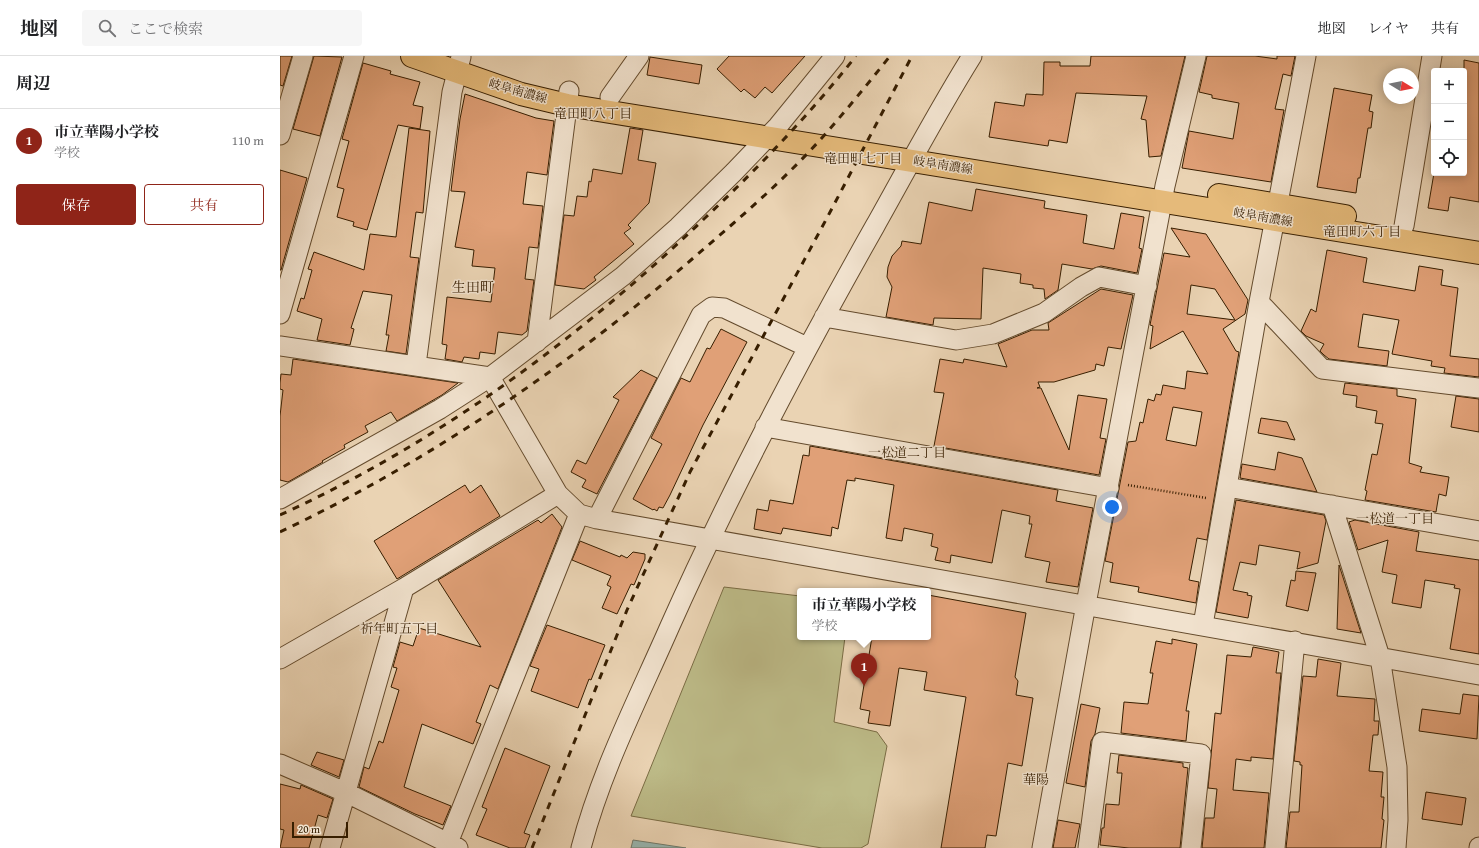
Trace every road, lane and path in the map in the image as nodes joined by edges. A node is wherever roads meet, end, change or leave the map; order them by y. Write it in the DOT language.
graph roads {
  1 [pos="303,56"];
  2 [pos="354,56"];
  3 [pos="412,56"];
  4 [pos="639,56"];
  5 [pos="835,56"];
  6 [pos="972,56"];
  7 [pos="1196,56"];
  8 [pos="1306,56"];
  9 [pos="1432,56"];
  10 [pos="459,62"];
  11 [pos="610,97"];
  12 [pos="568,98"];
  13 [pos="772,132"];
  14 [pos="280,135"];
  15 [pos="915,152"];
  16 [pos="1164,193"];
  17 [pos="1277,212"];
  18 [pos="1404,226"];
  19 [pos="1479,238"];
  20 [pos="1479,253"];
  21 [pos="1147,286"];
  22 [pos="1259,302"];
  23 [pos="280,314"];
  24 [pos="824,317"];
  25 [pos="537,342"];
  26 [pos="280,346"];
  27 [pos="807,347"];
  28 [pos="416,365"];
  29 [pos="490,377"];
  30 [pos="1479,388"];
  31 [pos="765,427"];
  32 [pos="1110,485"];
  33 [pos="558,494"];
  34 [pos="1225,494"];
  35 [pos="280,499"];
  36 [pos="1332,505"];
  37 [pos="579,514"];
  38 [pos="597,519"];
  39 [pos="1479,531"];
  40 [pos="709,538"];
  41 [pos="404,588"];
  42 [pos="1086,604"];
  43 [pos="1203,625"];
  44 [pos="1295,641"];
  45 [pos="1380,657"];
  46 [pos="280,659"];
  47 [pos="1479,675"];
  48 [pos="280,764"];
  49 [pos="347,793"];
  50 [pos="450,847"];
  51 [pos="330,848"];
  52 [pos="580,848"];
  53 [pos="1042,848"];
  54 [pos="1088,848"];
  55 [pos="1191,848"];
  56 [pos="1275,848"];
  57 [pos="1396,848"];
  1 -- 14 [label="street"];
  2 -- 23 [label="street"];
  3 -- 10 [label="main road, 岐阜南濃線"];
  4 -- 11 [label="street"];
  5 -- 13 [label="street"];
  6 -- 15 [label="street"];
  7 -- 16 [label="street"];
  8 -- 17 [label="street"];
  9 -- 18 [label="street"];
  10 -- 12 [label="main road, 岐阜南濃線"];
  10 -- 28 [label="street"];
  11 -- 12 [label="main road, 岐阜南濃線"];
  11 -- 13 [label="main road, 岐阜南濃線"];
  12 -- 13 [label="main road, 岐阜南濃線"];
  12 -- 25 [label="street"];
  13 -- 15 [label="main road, 岐阜南濃線"];
  13 -- 25 [label="street"];
  15 -- 16 [label="main road, 岐阜南濃線"];
  15 -- 24 [label="street"];
  16 -- 17 [label="main road, 岐阜南濃線"];
  16 -- 21 [label="street"];
  17 -- 18 [label="main road, 岐阜南濃線"];
  17 -- 20 [label="main road, 岐阜南濃線"];
  17 -- 22 [label="street"];
  18 -- 19 [label="main road, 岐阜南濃線"];
  21 -- 24 [label="street"];
  21 -- 32 [label="street"];
  22 -- 30 [label="street"];
  22 -- 34 [label="street"];
  24 -- 27 [label="street"];
  25 -- 29 [label="street"];
  26 -- 28 [label="street"];
  27 -- 31 [label="street"];
  27 -- 38 [label="street"];
  28 -- 29 [label="street"];
  29 -- 33 [label="street"];
  29 -- 35 [label="street"];
  31 -- 32 [label="street"];
  31 -- 40 [label="street"];
  32 -- 34 [label="path"];
  32 -- 42 [label="street"];
  33 -- 37 [label="street"];
  33 -- 41 [label="street"];
  34 -- 36 [label="street"];
  34 -- 43 [label="street"];
  36 -- 39 [label="street"];
  36 -- 45 [label="street"];
  37 -- 38 [label="street"];
  37 -- 50 [label="street"];
  38 -- 40 [label="street"];
  40 -- 42 [label="street"];
  40 -- 52 [label="street"];
  41 -- 46 [label="street"];
  41 -- 49 [label="street"];
  42 -- 43 [label="street"];
  42 -- 53 [label="street"];
  43 -- 44 [label="street"];
  44 -- 45 [label="street"];
  44 -- 56 [label="street"];
  45 -- 47 [label="street"];
  45 -- 57 [label="street"];
  48 -- 49 [label="street"];
  49 -- 50 [label="street"];
  49 -- 51 [label="street"];
  54 -- 55 [label="street"];
}
